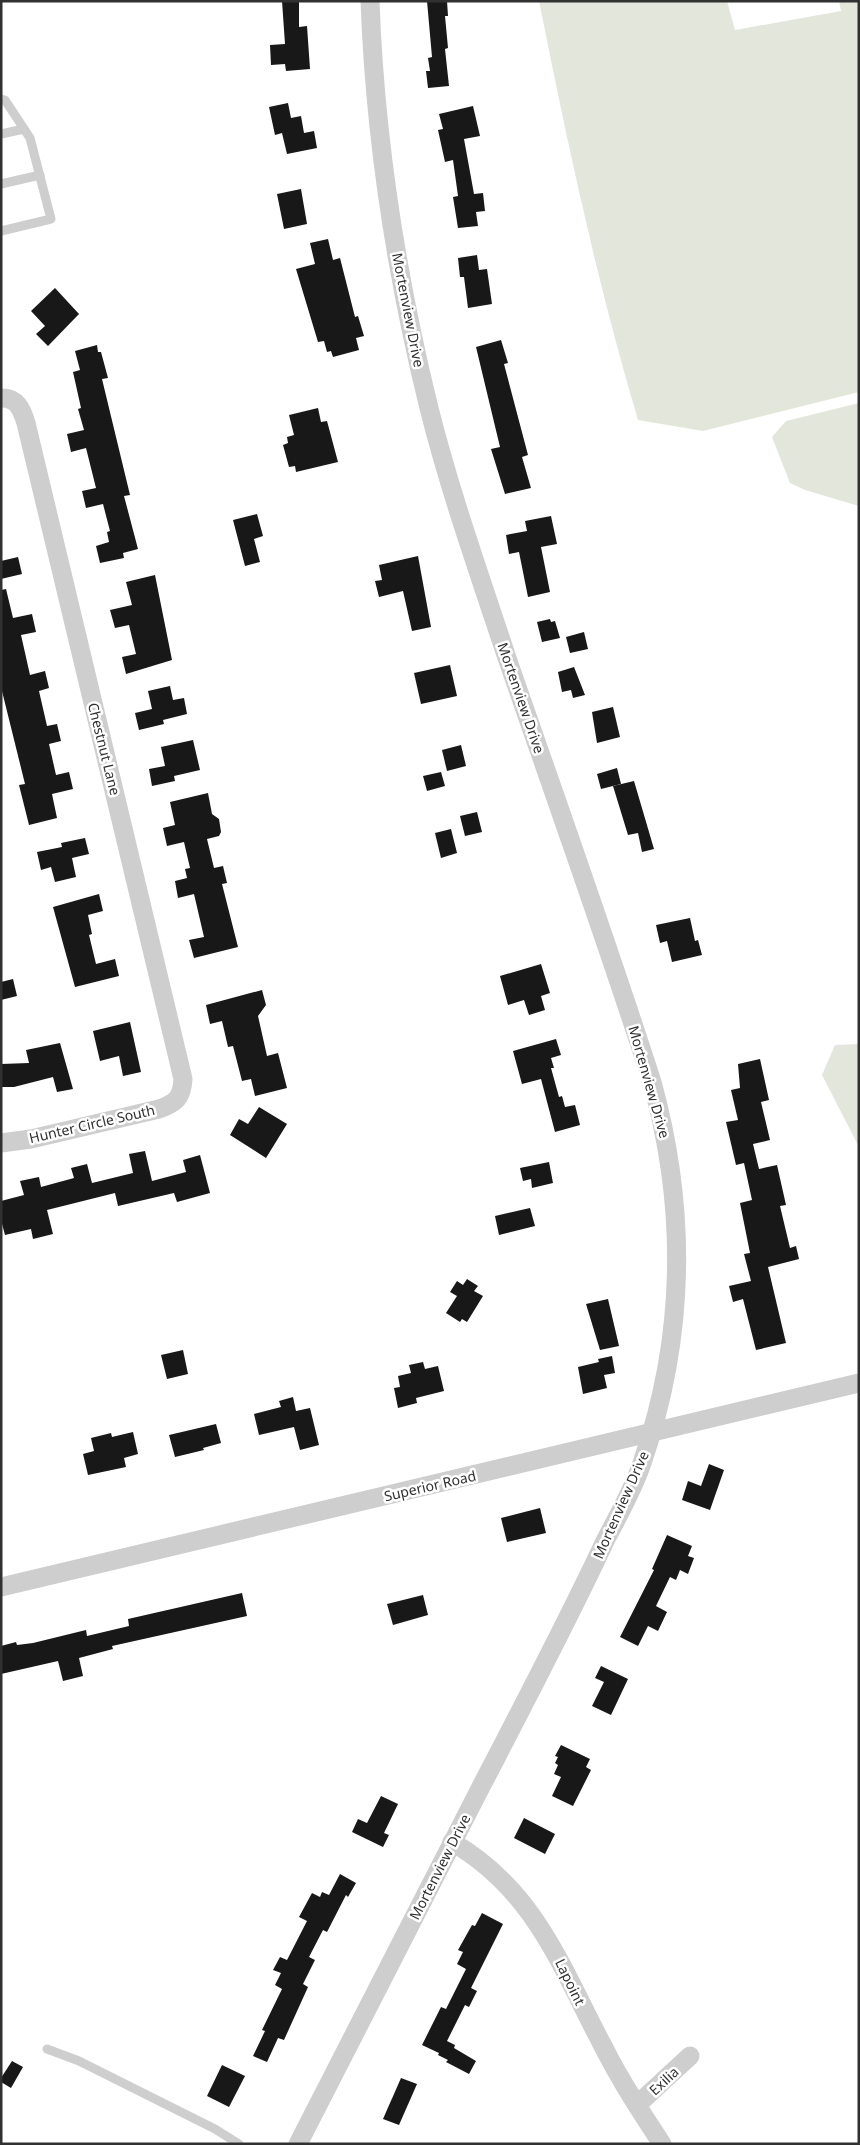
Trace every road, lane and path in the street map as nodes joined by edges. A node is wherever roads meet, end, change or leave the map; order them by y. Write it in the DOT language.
graph roads {
  1 [pos="370,1"];
  2 [pos="1,99"];
  3 [pos="24,129"];
  4 [pos="1,134"];
  5 [pos="40,175"];
  6 [pos="1,184"];
  7 [pos="1,231"];
  8 [pos="8,400"];
  9 [pos="180,1098"];
  10 [pos="1,1143"];
  11 [pos="859,1383"];
  12 [pos="651,1433"];
  13 [pos="1,1588"];
  14 [pos="452,1842"];
  15 [pos="47,2049"];
  16 [pos="690,2056"];
  17 [pos="637,2105"];
  18 [pos="239,2144"];
  19 [pos="298,2144"];
  20 [pos="662,2144"];
  1 -- 12 [label="street, Mortenview Drive"];
  2 -- 3 [label="lane"];
  3 -- 4 [label="lane"];
  3 -- 5 [label="lane"];
  5 -- 6 [label="lane"];
  5 -- 7 [label="lane"];
  8 -- 9 [label="street, Chestnut Lane"];
  9 -- 10 [label="street, Hunter Circle South"];
  11 -- 12 [label="street, Superior Road"];
  12 -- 13 [label="street, Superior Road"];
  12 -- 14 [label="street, Mortenview Drive"];
  14 -- 17 [label="street, Lapoint"];
  14 -- 19 [label="street, Mortenview Drive"];
  15 -- 18 [label="lane"];
  16 -- 17 [label="street, Exilia"];
  17 -- 20 [label="street, Lapoint"];
}
